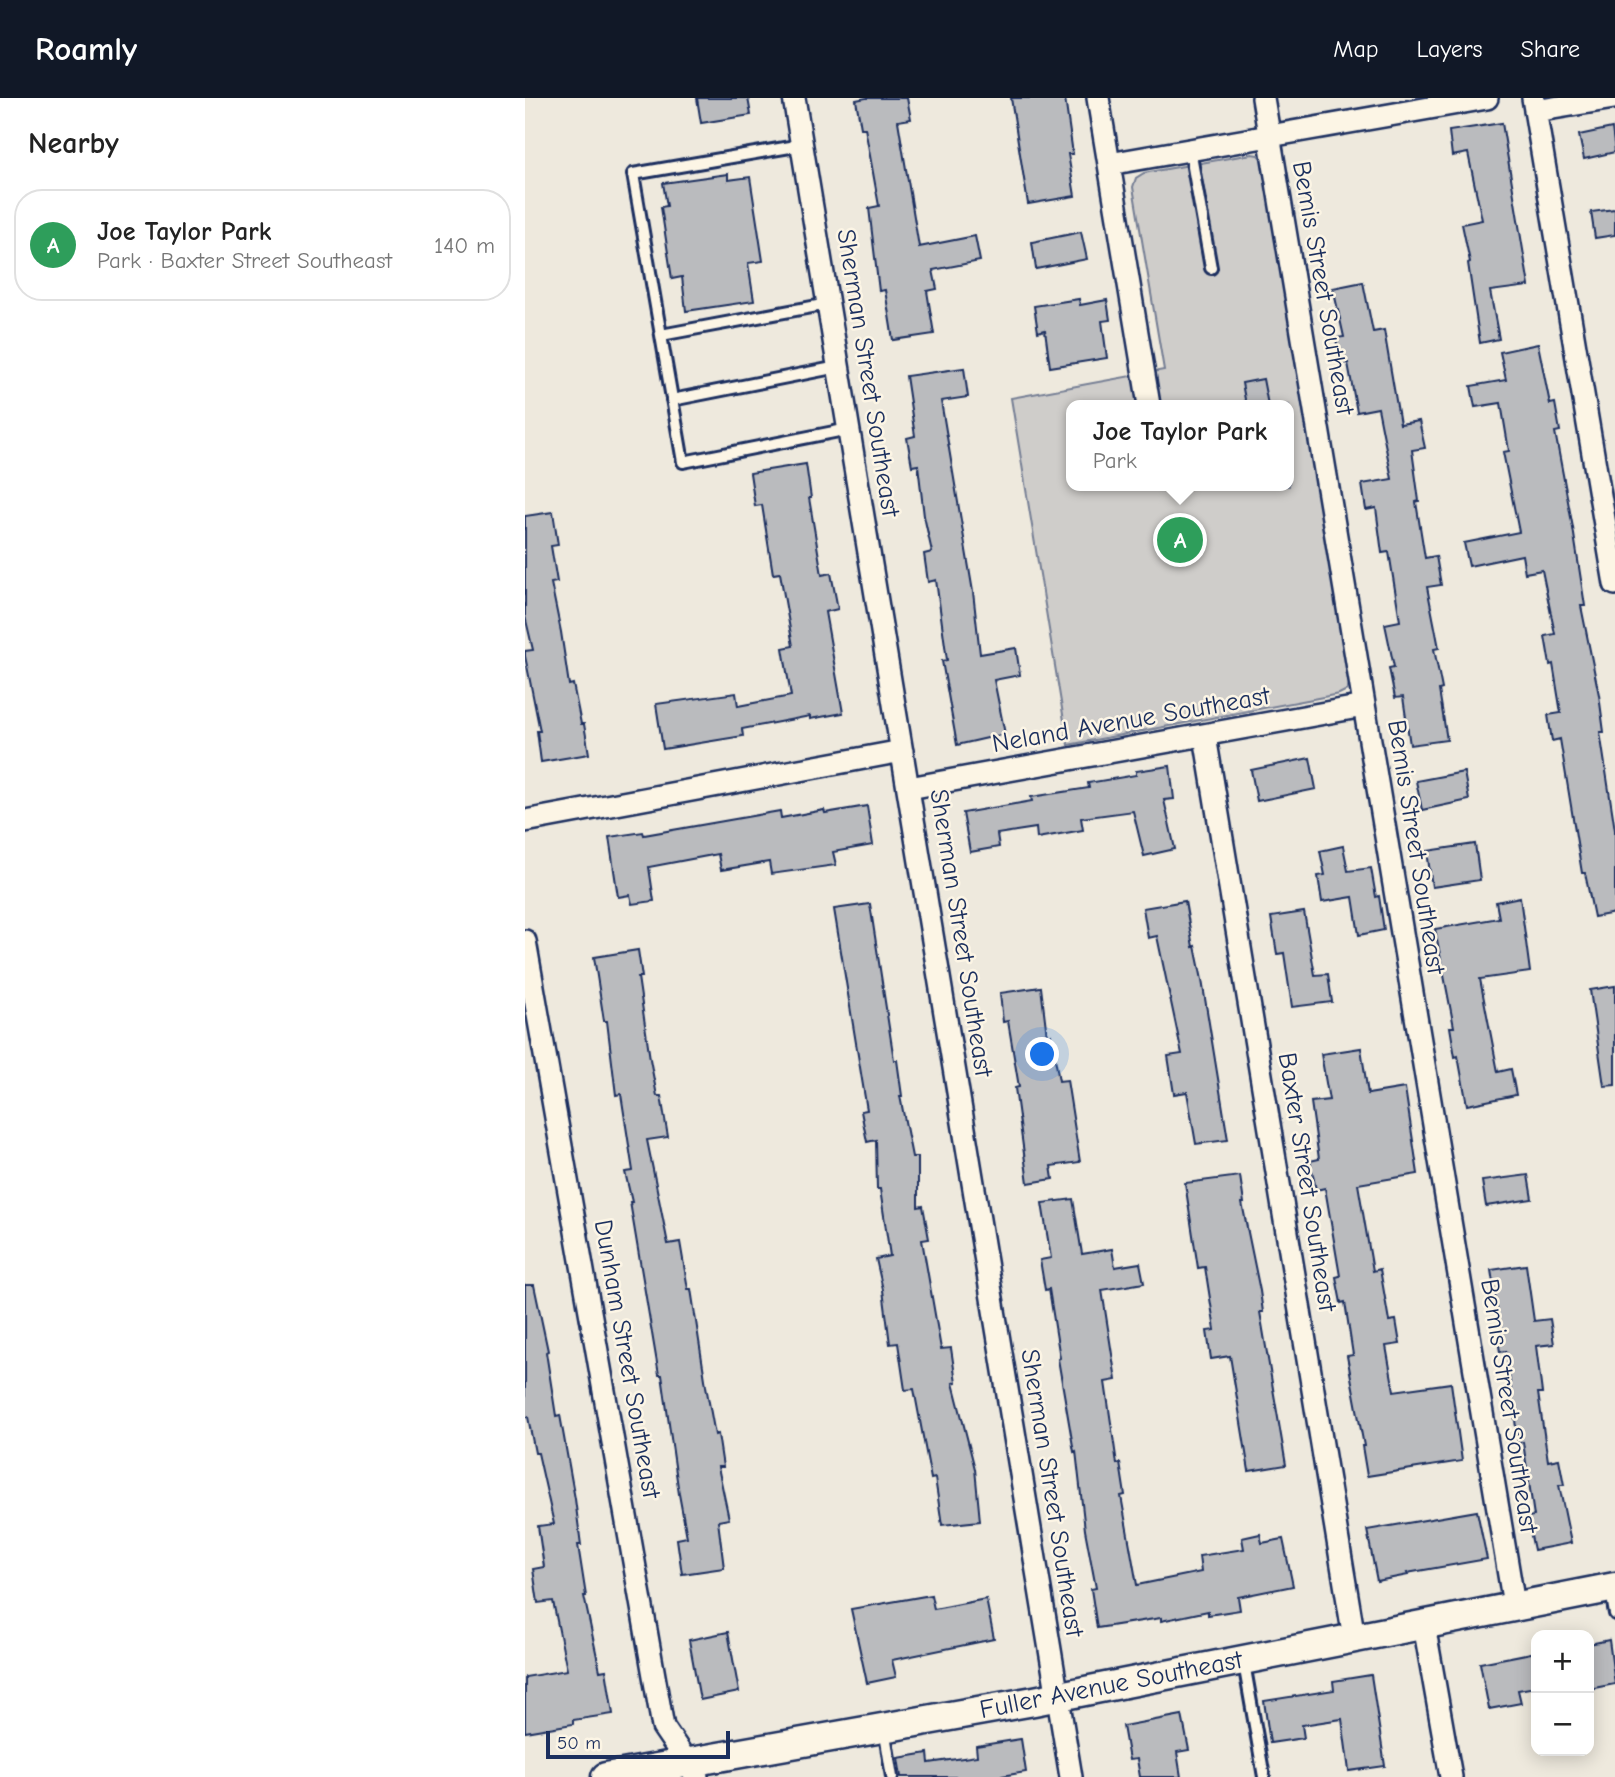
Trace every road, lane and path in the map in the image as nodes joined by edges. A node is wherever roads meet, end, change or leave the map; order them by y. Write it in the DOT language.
graph roads {
  1 [pos="794,98"];
  2 [pos="1098,98"];
  3 [pos="1263,98"];
  4 [pos="1487,98"];
  5 [pos="1614,98"];
  6 [pos="1534,105"];
  7 [pos="1269,136"];
  8 [pos="801,145"];
  9 [pos="1190,150"];
  10 [pos="1109,164"];
  11 [pos="1211,268"];
  12 [pos="828,304"];
  13 [pos="661,335"];
  14 [pos="838,367"];
  15 [pos="672,400"];
  16 [pos="1148,400"];
  17 [pos="849,429"];
  18 [pos="1615,584"];
  19 [pos="1364,706"];
  20 [pos="1205,736"];
  21 [pos="902,751"];
  22 [pos="909,788"];
  23 [pos="525,821"];
  24 [pos="525,941"];
  25 [pos="1613,1596"];
  26 [pos="1514,1605"];
  27 [pos="1424,1625"];
  28 [pos="1355,1638"];
  29 [pos="1243,1660"];
  30 [pos="1057,1697"];
  31 [pos="884,1728"];
  32 [pos="691,1769"];
  33 [pos="606,1777"];
  34 [pos="892,1777"];
  35 [pos="1071,1777"];
  36 [pos="1264,1777"];
  37 [pos="1451,1777"];
  1 -- 8 [label="street, Sherman Street Southeast"];
  2 -- 10 [label="street"];
  3 -- 7 [label="street, Bemis Street Southeast"];
  4 -- 7 [label="street"];
  5 -- 6 [label="street"];
  6 -- 18 [label="street"];
  7 -- 9 [label="street"];
  7 -- 19 [label="street, Bemis Street Southeast"];
  8 -- 12 [label="street, Sherman Street Southeast"];
  8 -- 13 [label="lane"];
  9 -- 10 [label="street"];
  9 -- 11 [label="lane"];
  10 -- 16 [label="street"];
  12 -- 13 [label="lane"];
  12 -- 14 [label="street, Sherman Street Southeast"];
  13 -- 15 [label="lane"];
  14 -- 15 [label="lane"];
  14 -- 17 [label="street, Sherman Street Southeast"];
  15 -- 17 [label="lane"];
  17 -- 21 [label="street, Sherman Street Southeast"];
  19 -- 20 [label="street, Neland Avenue Southeast"];
  19 -- 26 [label="street, Bemis Street Southeast"];
  20 -- 22 [label="street, Neland Avenue Southeast"];
  20 -- 28 [label="street, Baxter Street Southeast"];
  21 -- 22 [label="street, Sherman Street Southeast"];
  21 -- 23 [label="street"];
  22 -- 30 [label="street, Sherman Street Southeast"];
  24 -- 32 [label="street, Dunham Street Southeast"];
  25 -- 26 [label="main road, Fuller Avenue Southeast"];
  26 -- 27 [label="main road, Fuller Avenue Southeast"];
  27 -- 28 [label="main road, Fuller Avenue Southeast"];
  27 -- 37 [label="street"];
  28 -- 29 [label="main road, Fuller Avenue Southeast"];
  29 -- 30 [label="main road, Fuller Avenue Southeast"];
  29 -- 36 [label="lane"];
  30 -- 31 [label="main road, Fuller Avenue Southeast"];
  30 -- 35 [label="street, Sherman Street Southeast"];
  31 -- 32 [label="main road, Fuller Avenue Southeast"];
  31 -- 34 [label="lane"];
  32 -- 33 [label="main road, Fuller Avenue Southeast"];
}
